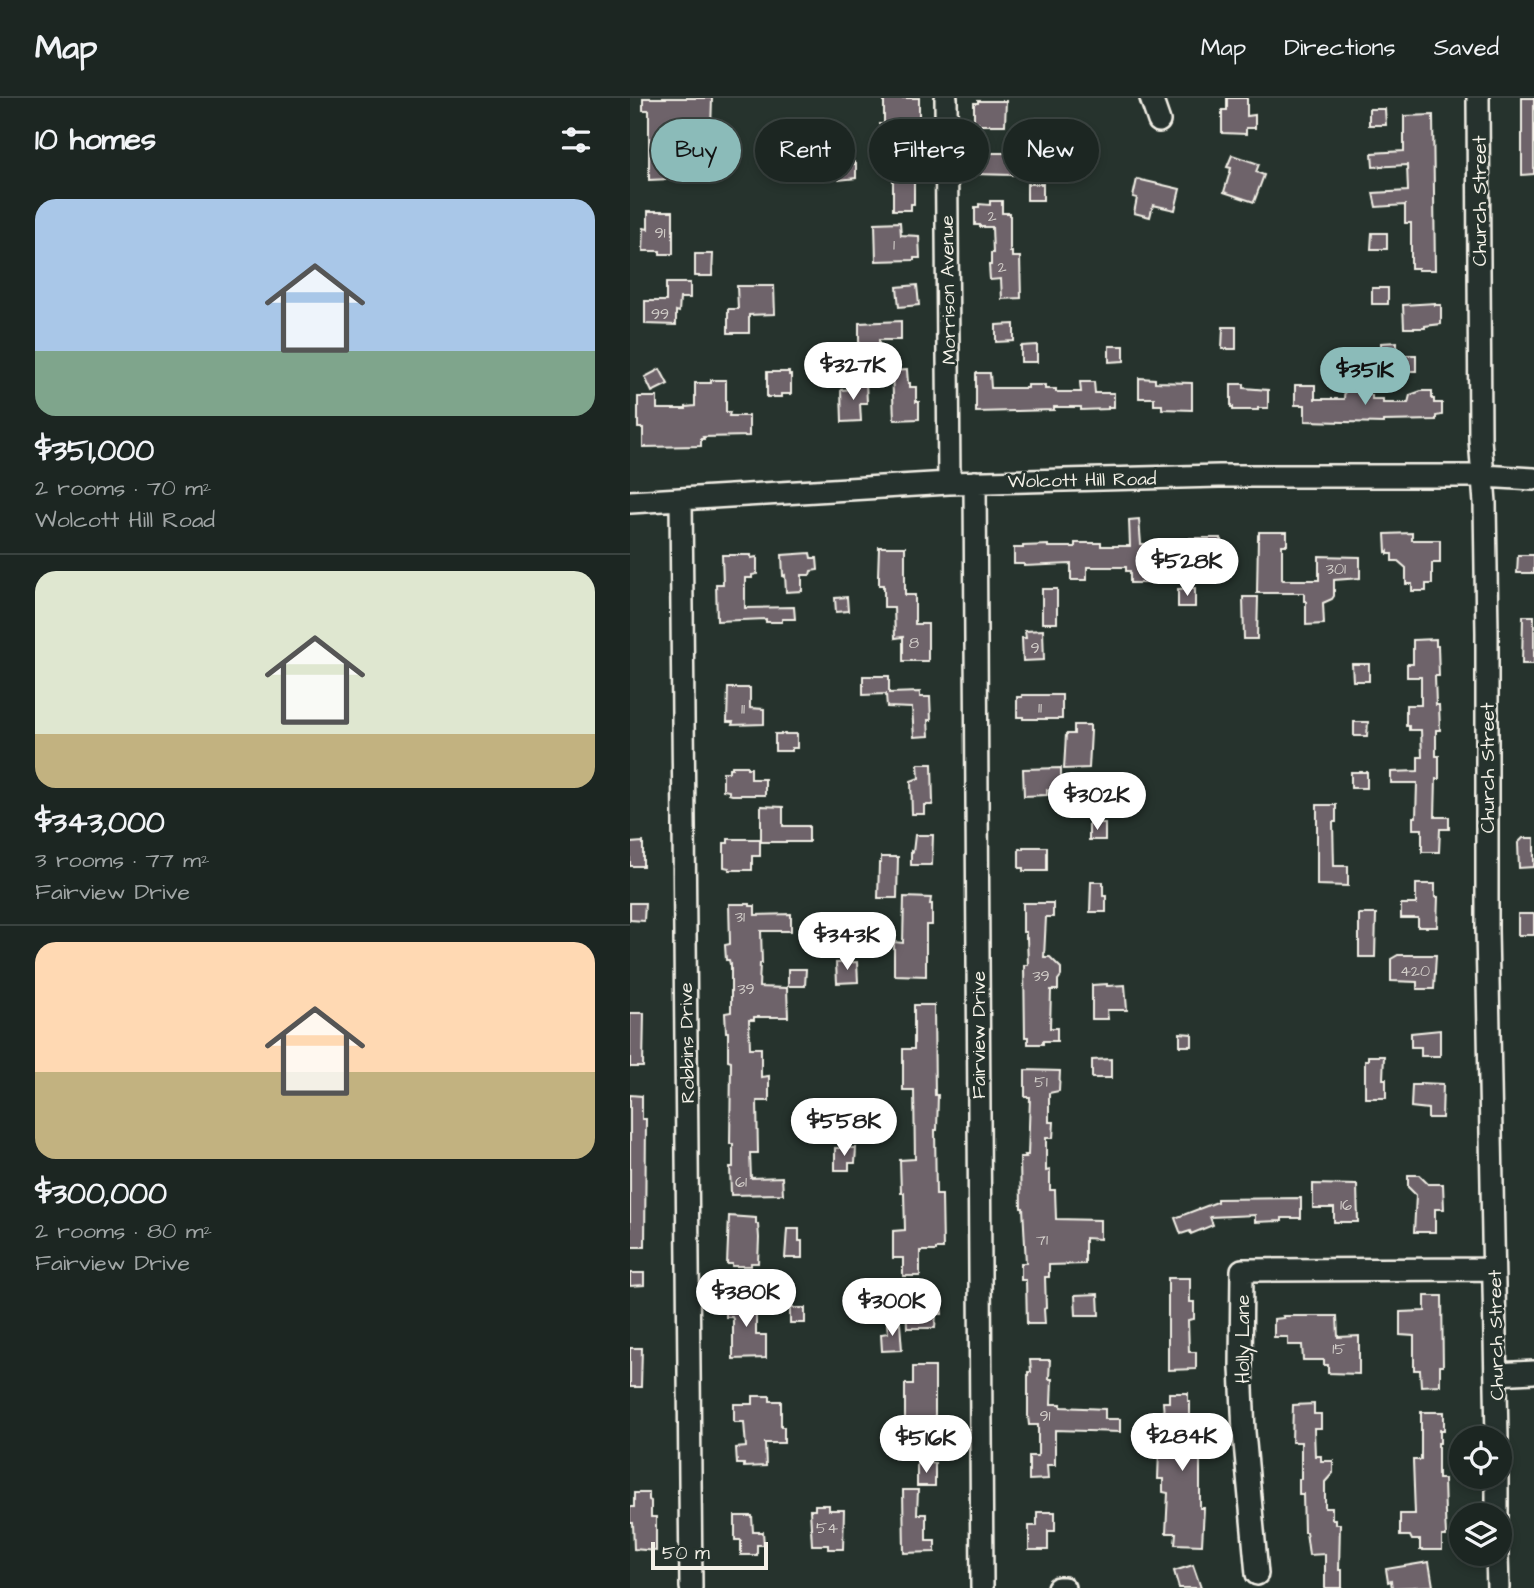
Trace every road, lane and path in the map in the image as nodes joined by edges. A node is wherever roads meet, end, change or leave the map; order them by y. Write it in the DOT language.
graph roads {
  1 [pos="946,98"];
  2 [pos="1151,98"];
  3 [pos="1478,98"];
  4 [pos="1159,121"];
  5 [pos="1483,476"];
  6 [pos="1534,479"];
  7 [pos="975,482"];
  8 [pos="949,483"];
  9 [pos="681,499"];
  10 [pos="630,502"];
  11 [pos="1493,1269"];
  12 [pos="1534,1373"];
  13 [pos="1496,1374"];
  14 [pos="1497,1426"];
  15 [pos="1497,1566"];
  16 [pos="1257,1574"];
  17 [pos="691,1588"];
  18 [pos="982,1588"];
  19 [pos="1058,1588"];
  20 [pos="1064,1588"];
  21 [pos="1497,1588"];
  1 -- 8 [label="street, Morrison Avenue"];
  2 -- 4 [label="street"];
  3 -- 5 [label="street, Church Street"];
  5 -- 6 [label="street, Wolcott Hill Road"];
  5 -- 7 [label="street, Wolcott Hill Road"];
  5 -- 11 [label="street, Church Street"];
  7 -- 8 [label="street, Wolcott Hill Road"];
  7 -- 18 [label="street, Fairview Drive"];
  8 -- 9 [label="street, Wolcott Hill Road"];
  9 -- 10 [label="street, Wolcott Hill Road"];
  9 -- 17 [label="street, Robbins Drive"];
  11 -- 13 [label="street, Church Street"];
  11 -- 16 [label="street, Holly Lane"];
  12 -- 13 [label="street"];
  13 -- 14 [label="street, Church Street"];
  15 -- 21 [label="street"];
  19 -- 20 [label="street"];
}
